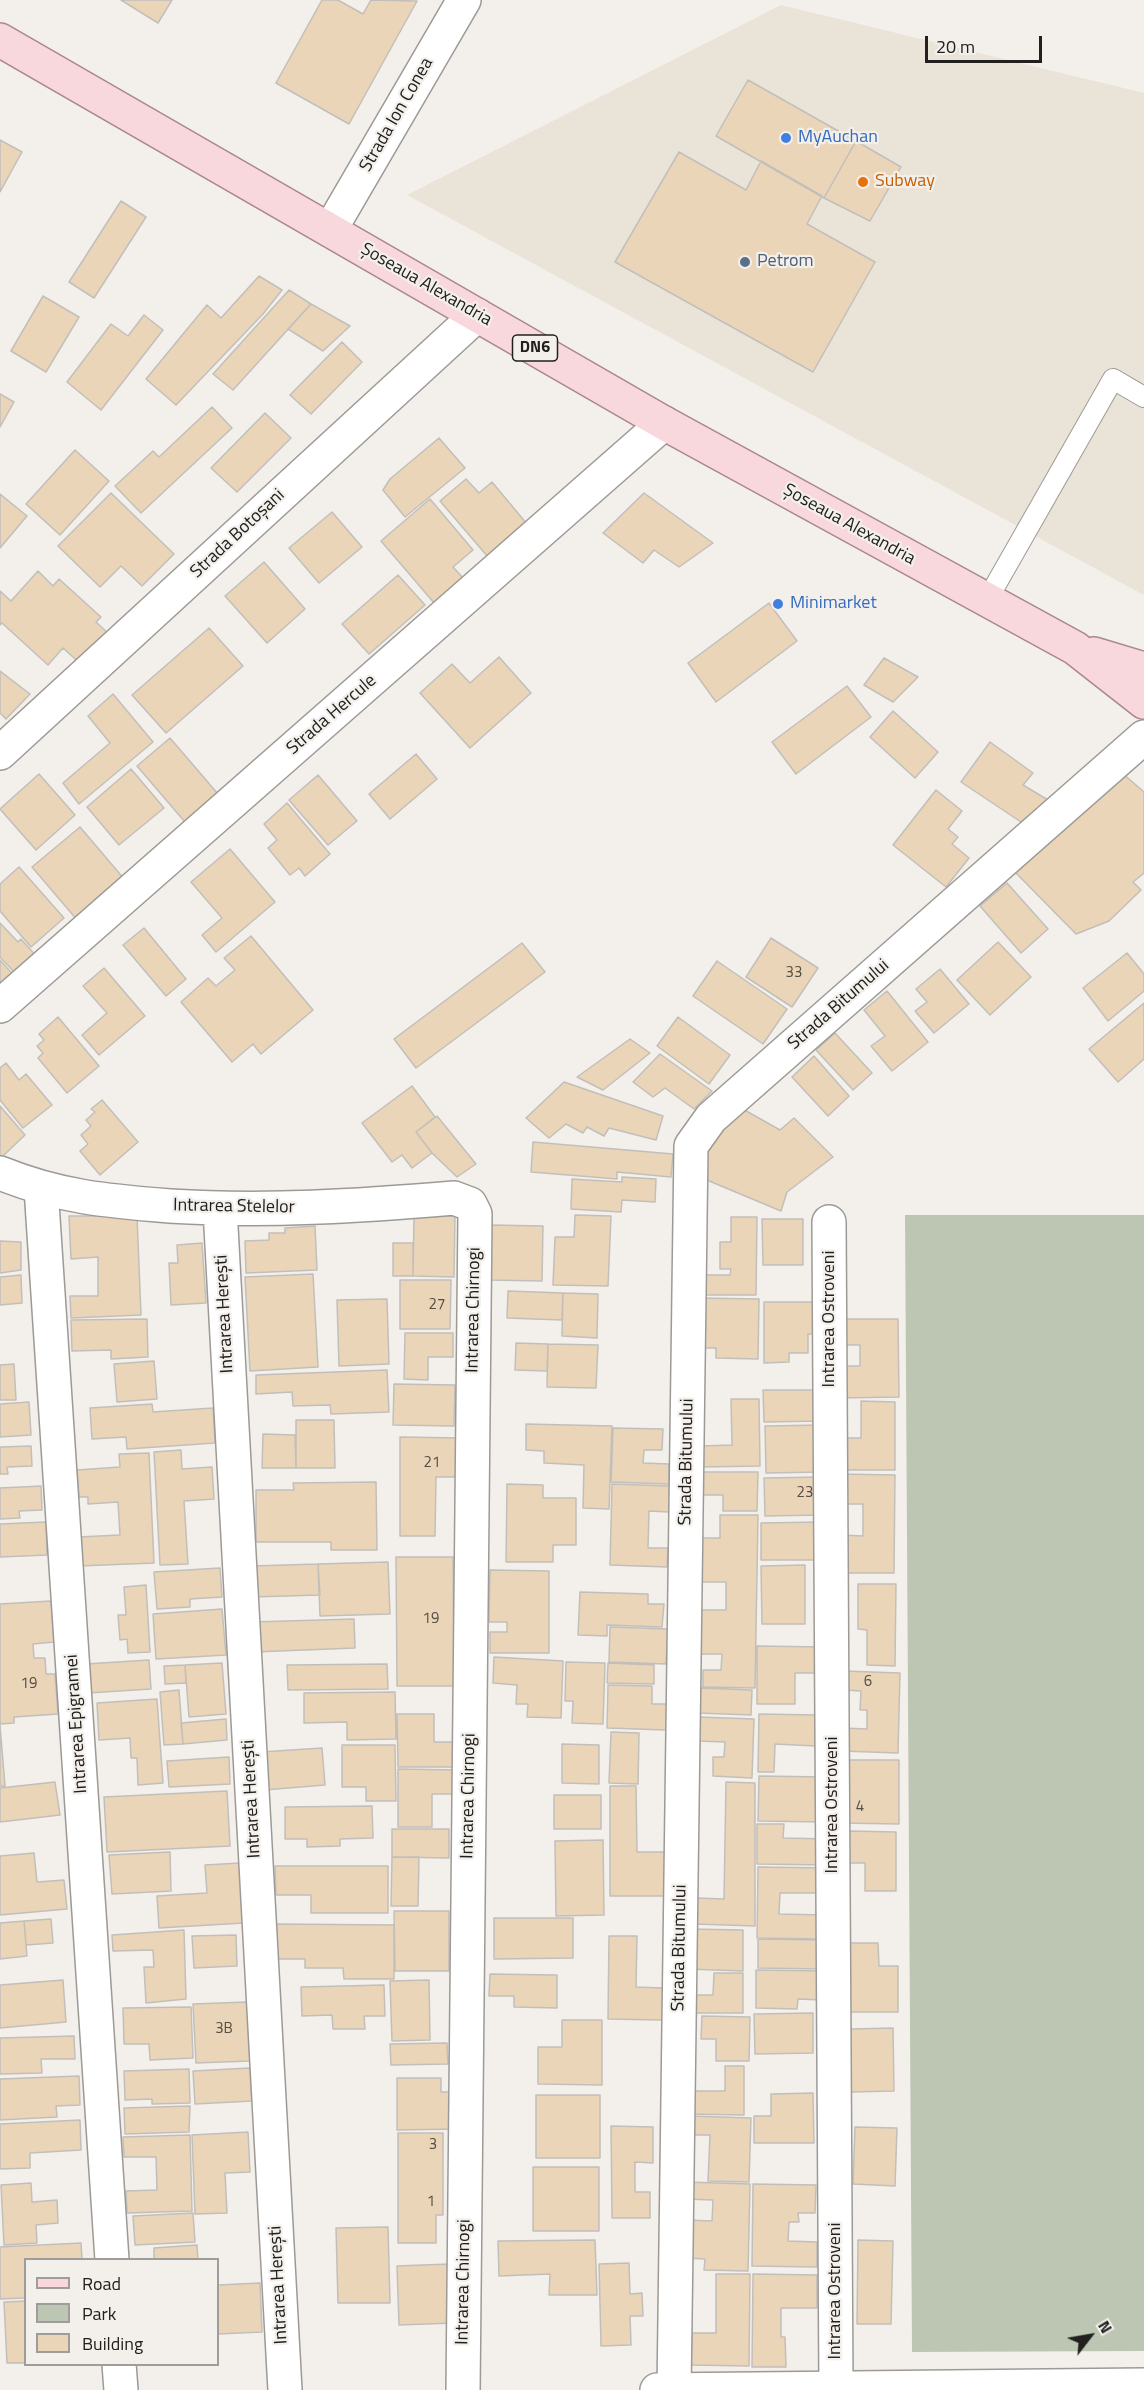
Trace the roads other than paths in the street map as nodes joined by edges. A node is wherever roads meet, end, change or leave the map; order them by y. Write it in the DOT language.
graph roads {
  1 [pos="465,0"];
  2 [pos="0,40"];
  3 [pos="330,230"];
  4 [pos="477,315"];
  5 [pos="1144,397"];
  6 [pos="664,423"];
  7 [pos="987,600"];
  8 [pos="1075,648"];
  9 [pos="1144,669"];
  10 [pos="1144,702"];
  11 [pos="1144,737"];
  12 [pos="0,753"];
  13 [pos="0,1006"];
  14 [pos="0,1173"];
  15 [pos="41,1188"];
  16 [pos="470,1204"];
  17 [pos="220,1209"];
  18 [pos="829,1222"];
  19 [pos="112,2258"];
  20 [pos="119,2366"];
  21 [pos="1144,2385"];
  22 [pos="836,2388"];
  23 [pos="121,2390"];
  24 [pos="285,2390"];
  25 [pos="463,2390"];
  26 [pos="657,2390"];
  27 [pos="674,2390"];
  1 -- 3 [label="street, Strada Ion Conea"];
  2 -- 3 [label="main road, Șoseaua Alexandria / DN6"];
  3 -- 4 [label="main road, Șoseaua Alexandria / DN6"];
  4 -- 6 [label="main road, Șoseaua Alexandria / DN6"];
  4 -- 12 [label="street, Strada Botoșani"];
  5 -- 7 [label="lane"];
  6 -- 7 [label="main road, Șoseaua Alexandria / DN6"];
  6 -- 13 [label="street, Strada Hercule"];
  7 -- 8 [label="main road, Șoseaua Alexandria / DN6"];
  8 -- 9 [label="main road, Șoseaua Alexandria / DN6"];
  8 -- 10 [label="main road, Șoseaua Alexandria / DN6"];
  11 -- 27 [label="street, Strada Bitumului"];
  14 -- 15 [label="street, Intrarea Stelelor"];
  15 -- 17 [label="street, Intrarea Stelelor"];
  15 -- 19 [label="street, Intrarea Epigramei"];
  16 -- 17 [label="street, Intrarea Stelelor"];
  16 -- 25 [label="street, Intrarea Chirnogi"];
  17 -- 24 [label="street, Intrarea Herești"];
  18 -- 22 [label="street, Intrarea Ostroveni"];
  20 -- 23 [label="street"];
  21 -- 22 [label="street"];
  22 -- 27 [label="street"];
  26 -- 27 [label="street"];
}
